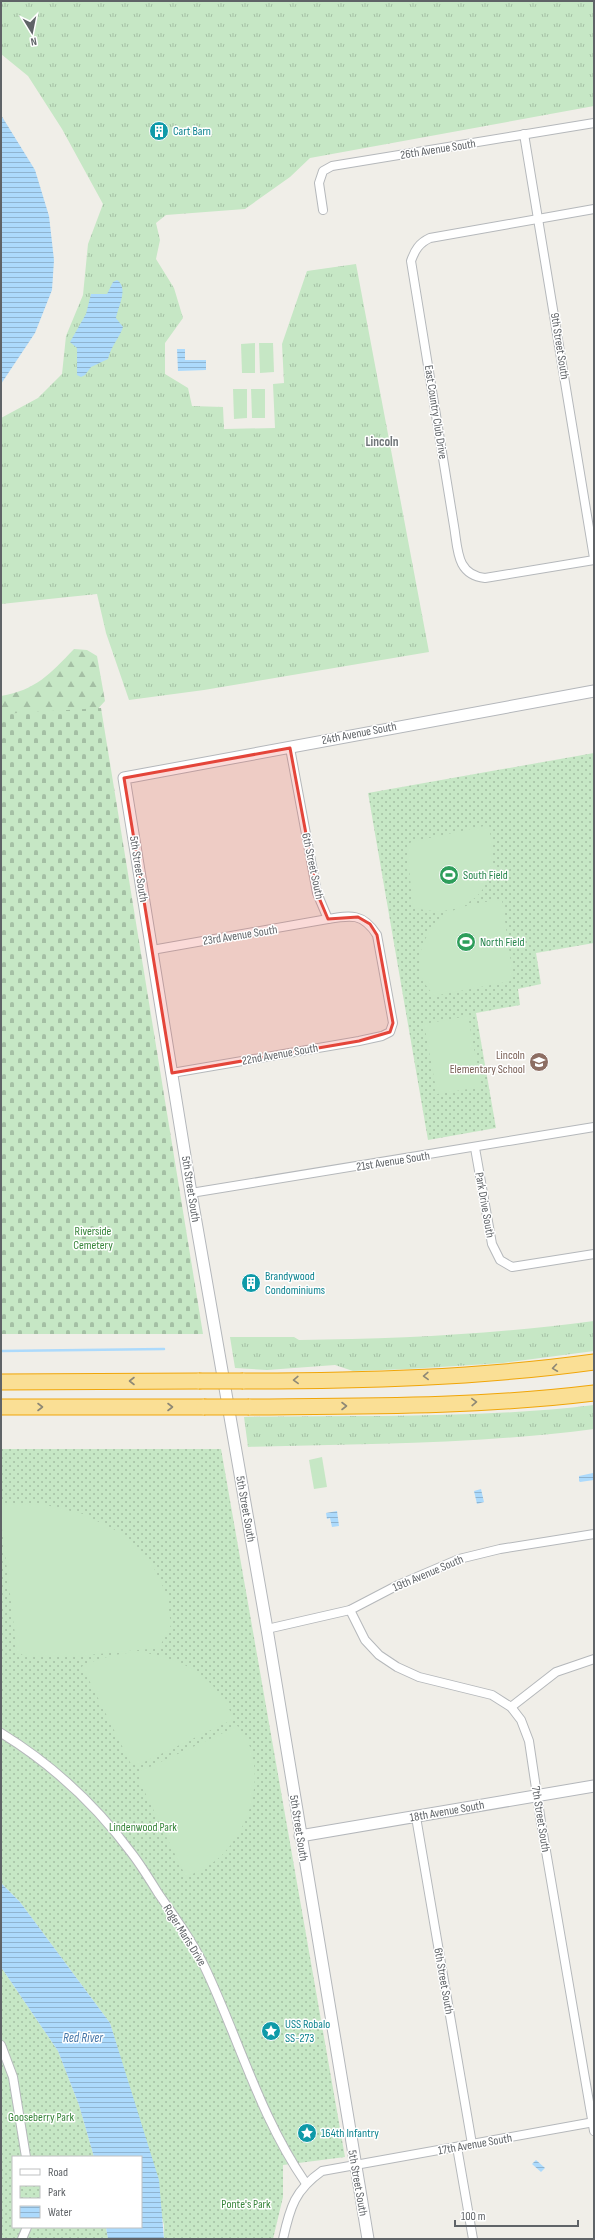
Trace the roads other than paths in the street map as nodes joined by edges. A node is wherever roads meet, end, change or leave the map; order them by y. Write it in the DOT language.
graph roads {
  1 [pos="594,123"];
  2 [pos="524,134"];
  3 [pos="594,209"];
  4 [pos="323,210"];
  5 [pos="538,220"];
  6 [pos="594,559"];
  7 [pos="594,691"];
  8 [pos="290,748"];
  9 [pos="124,778"];
  10 [pos="328,919"];
  11 [pos="152,950"];
  12 [pos="172,1073"];
  13 [pos="594,1127"];
  14 [pos="475,1148"];
  15 [pos="191,1193"];
  16 [pos="594,1254"];
  17 [pos="594,1362"];
  18 [pos="1,1382"];
  19 [pos="594,1393"];
  20 [pos="1,1407"];
  21 [pos="594,1534"];
  22 [pos="350,1610"];
  23 [pos="267,1629"];
  24 [pos="594,1659"];
  25 [pos="511,1707"];
  26 [pos="1,1733"];
  27 [pos="594,1786"];
  28 [pos="537,1796"];
  29 [pos="416,1817"];
  30 [pos="300,1836"];
  31 [pos="1,2045"];
  32 [pos="594,2125"];
  33 [pos="472,2144"];
  34 [pos="457,2147"];
  35 [pos="26,2156"];
  36 [pos="355,2165"];
  37 [pos="305,2182"];
  38 [pos="27,2228"];
  39 [pos="22,2239"];
  40 [pos="283,2239"];
  41 [pos="368,2239"];
  42 [pos="473,2239"];
  1 -- 2 [label="street, 26th Avenue South"];
  2 -- 4 [label="street, 26th Avenue South"];
  2 -- 5 [label="street, 9th Street South"];
  3 -- 5 [label="street, East Country Club Drive"];
  5 -- 6 [label="street, 9th Street South"];
  5 -- 6 [label="street, East Country Club Drive"];
  7 -- 8 [label="street, 24th Avenue South"];
  8 -- 9 [label="street, 24th Avenue South"];
  8 -- 10 [label="street, 6th Street South"];
  9 -- 11 [label="street, 5th Street South"];
  10 -- 11 [label="street, 23rd Avenue South"];
  10 -- 12 [label="street, 22nd Avenue South"];
  11 -- 12 [label="street, 5th Street South"];
  12 -- 15 [label="street, 5th Street South"];
  13 -- 14 [label="street, 21st Avenue South"];
  14 -- 15 [label="street, 21st Avenue South"];
  14 -- 16 [label="street, Park Drive South"];
  15 -- 23 [label="street, 5th Street South"];
  17 -- 18 [label="highway, one-way, bridge"];
  20 -- 19 [label="highway, one-way, bridge"];
  21 -- 22 [label="street, 19th Avenue South"];
  22 -- 23 [label="street, 19th Avenue South"];
  22 -- 25 [label="street, 7th Street South"];
  23 -- 30 [label="street, 5th Street South"];
  24 -- 25 [label="street"];
  25 -- 28 [label="street, 7th Street South"];
  26 -- 37 [label="street, Roger Maris Drive"];
  27 -- 28 [label="street, 18th Avenue South"];
  28 -- 29 [label="street, 18th Avenue South"];
  28 -- 32 [label="street, 7th Street South"];
  29 -- 30 [label="street, 18th Avenue South"];
  29 -- 33 [label="street, 6th Street South"];
  30 -- 36 [label="street, 5th Street South"];
  31 -- 35 [label="street"];
  32 -- 33 [label="street, 17th Avenue South"];
  33 -- 34 [label="street, 17th Avenue South"];
  34 -- 36 [label="street, 17th Avenue South"];
  34 -- 42 [label="street"];
  36 -- 37 [label="street, 17th Avenue South"];
  36 -- 41 [label="street, 5th Street South"];
  37 -- 40 [label="street"];
  38 -- 39 [label="street"];
}
